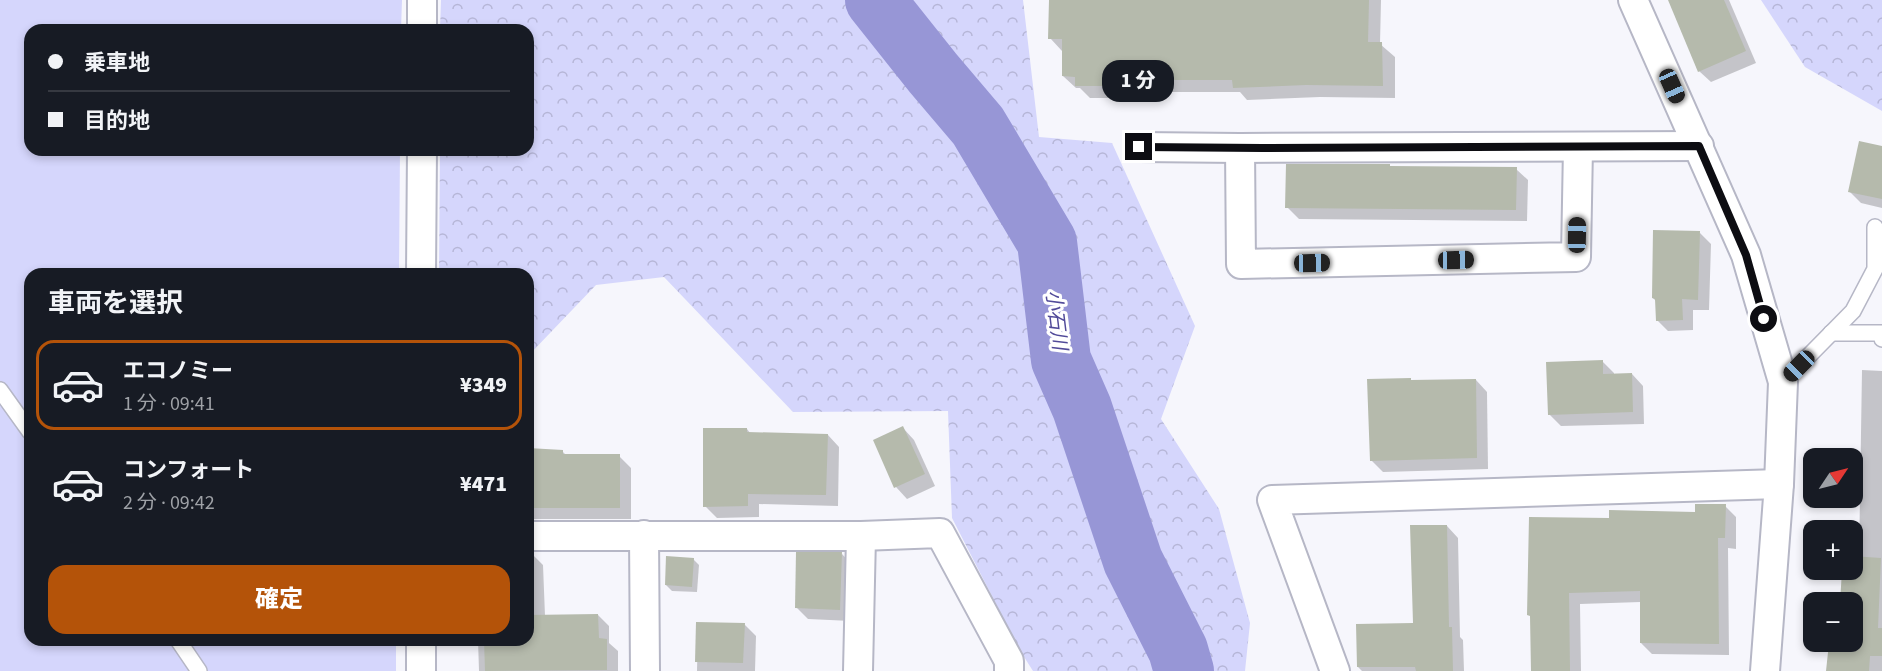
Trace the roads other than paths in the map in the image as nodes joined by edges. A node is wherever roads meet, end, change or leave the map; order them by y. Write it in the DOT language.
graph roads {
  1 [pos="422,0"];
  2 [pos="1633,0"];
  3 [pos="422,24"];
  4 [pos="1699,146"];
  5 [pos="1139,147"];
  6 [pos="1578,147"];
  7 [pos="1240,148"];
  8 [pos="422,156"];
  9 [pos="1875,227"];
  10 [pos="422,268"];
  11 [pos="1831,333"];
  12 [pos="1882,339"];
  13 [pos="1783,382"];
  14 [pos="0,390"];
  15 [pos="24,424"];
  16 [pos="1779,484"];
  17 [pos="644,535"];
  18 [pos="534,536"];
  19 [pos="861,536"];
  20 [pos="182,646"];
  21 [pos="421,646"];
  22 [pos="199,671"];
  23 [pos="421,671"];
  24 [pos="645,671"];
  25 [pos="858,671"];
  26 [pos="1009,671"];
  27 [pos="1335,671"];
  28 [pos="1765,671"];
  1 -- 3 [label="street"];
  2 -- 4 [label="street"];
  4 -- 6 [label="street"];
  4 -- 13 [label="street"];
  5 -- 7 [label="street"];
  6 -- 7 [label="street"];
  6 -- 7 [label="street"];
  8 -- 10 [label="street"];
  9 -- 11 [label="lane"];
  11 -- 12 [label="lane"];
  11 -- 13 [label="lane"];
  13 -- 16 [label="street"];
  14 -- 15 [label="lane"];
  16 -- 27 [label="street"];
  16 -- 28 [label="street"];
  17 -- 18 [label="street"];
  17 -- 19 [label="street"];
  17 -- 24 [label="street"];
  19 -- 25 [label="street"];
  19 -- 26 [label="street"];
  20 -- 22 [label="lane"];
  21 -- 23 [label="street"];
}
